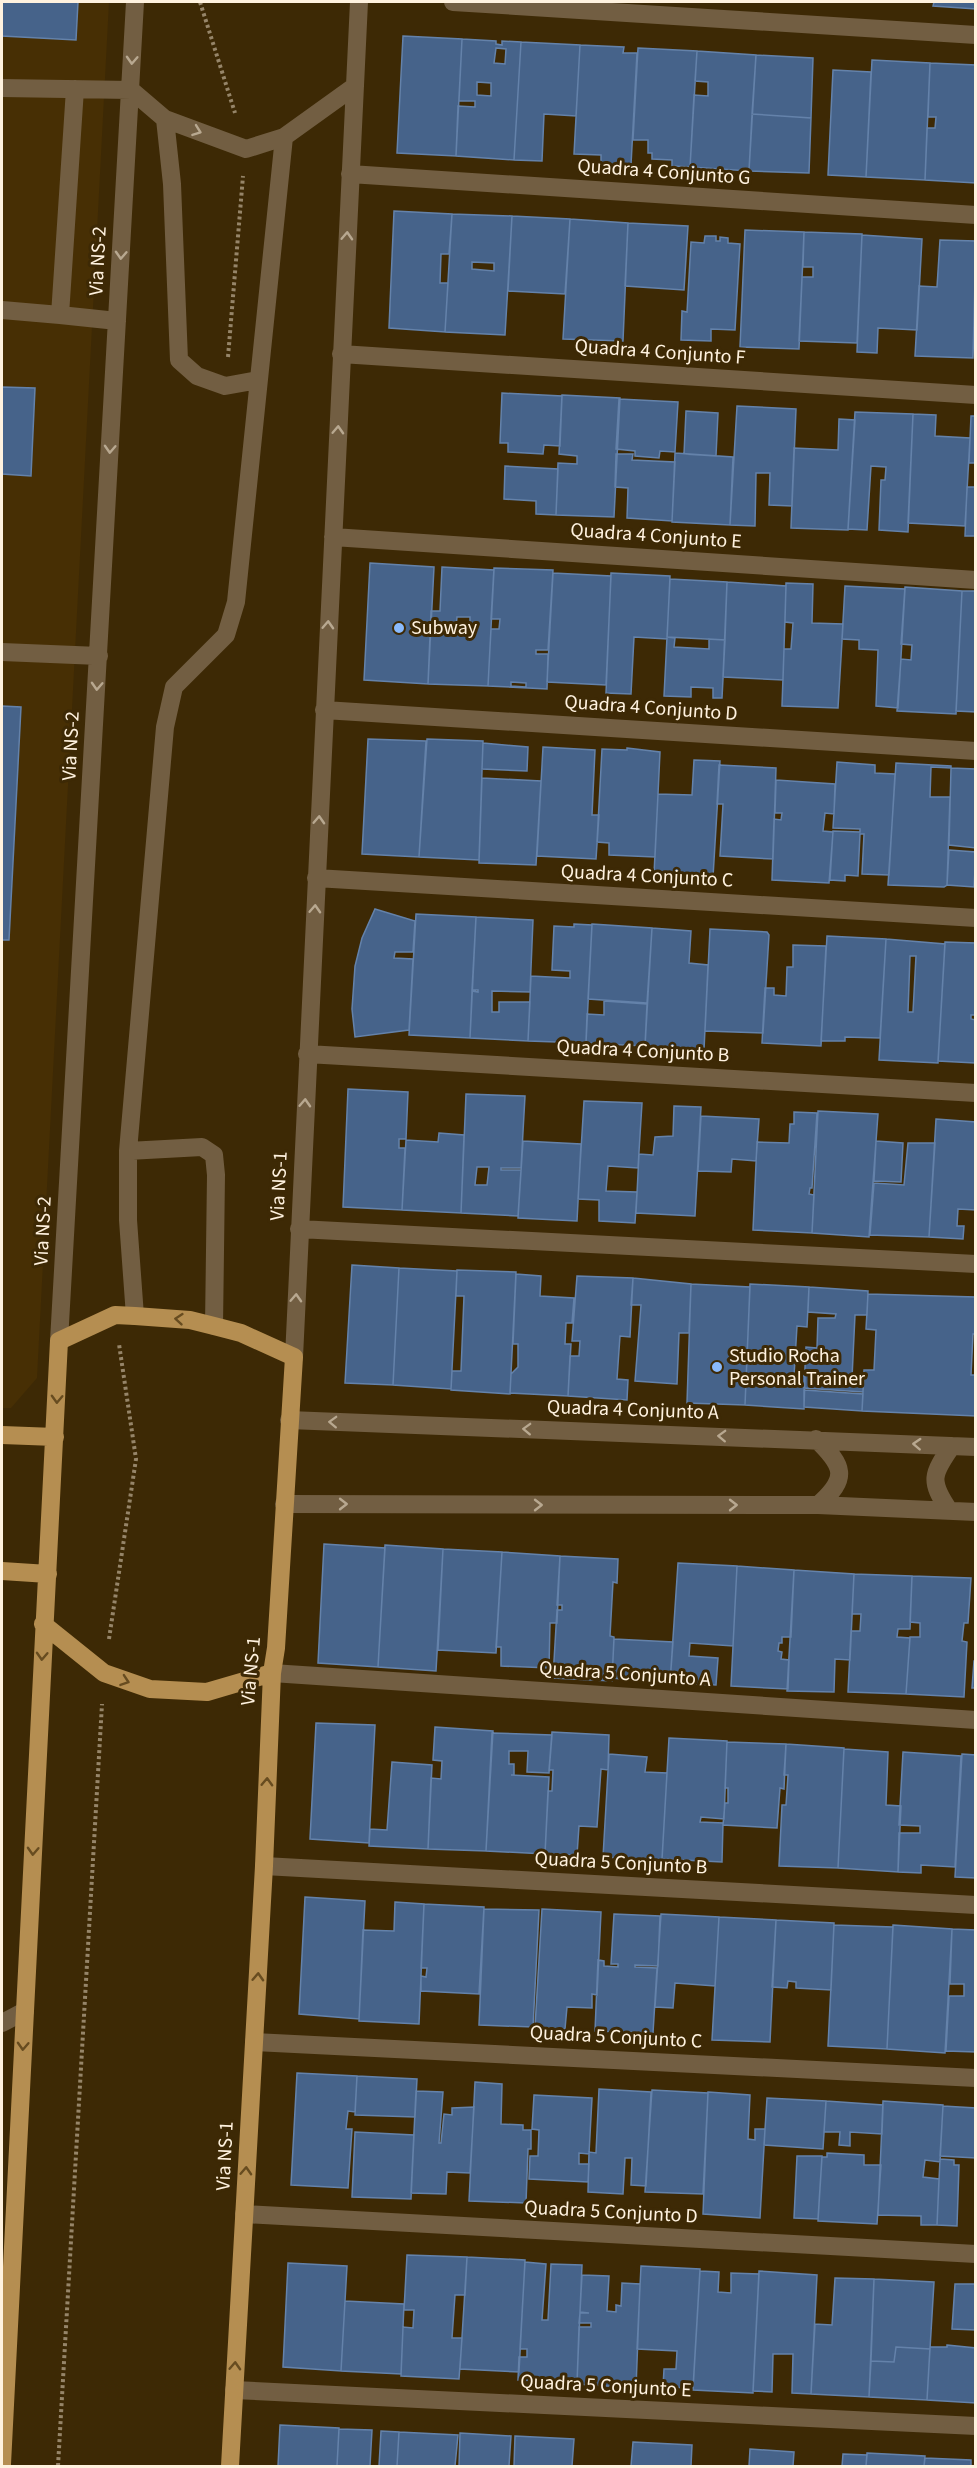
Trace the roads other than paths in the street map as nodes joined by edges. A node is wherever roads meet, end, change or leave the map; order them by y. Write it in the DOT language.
graph roads {
  1 [pos="135,2"];
  2 [pos="359,2"];
  3 [pos="453,2"];
  4 [pos="975,35"];
  5 [pos="355,86"];
  6 [pos="2,88"];
  7 [pos="75,89"];
  8 [pos="131,90"];
  9 [pos="165,119"];
  10 [pos="284,137"];
  11 [pos="350,174"];
  12 [pos="975,215"];
  13 [pos="2,310"];
  14 [pos="60,315"];
  15 [pos="117,321"];
  16 [pos="341,354"];
  17 [pos="258,380"];
  18 [pos="975,395"];
  19 [pos="333,537"];
  20 [pos="975,580"];
  21 [pos="2,652"];
  22 [pos="99,656"];
  23 [pos="324,710"];
  24 [pos="975,751"];
  25 [pos="316,878"];
  26 [pos="975,918"];
  27 [pos="308,1054"];
  28 [pos="975,1093"];
  29 [pos="128,1151"];
  30 [pos="299,1230"];
  31 [pos="975,1264"];
  32 [pos="135,1316"];
  33 [pos="214,1326"];
  34 [pos="59,1341"];
  35 [pos="294,1357"];
  36 [pos="289,1420"];
  37 [pos="2,1434"];
  38 [pos="55,1437"];
  39 [pos="816,1439"];
  40 [pos="952,1446"];
  41 [pos="975,1447"];
  42 [pos="284,1504"];
  43 [pos="818,1505"];
  44 [pos="949,1510"];
  45 [pos="975,1512"];
  46 [pos="2,1571"];
  47 [pos="48,1574"];
  48 [pos="43,1624"];
  49 [pos="272,1673"];
  50 [pos="975,1720"];
  51 [pos="264,1866"];
  52 [pos="975,1905"];
  53 [pos="25,2011"];
  54 [pos="2,2023"];
  55 [pos="254,2042"];
  56 [pos="975,2078"];
  57 [pos="244,2214"];
  58 [pos="8,2219"];
  59 [pos="975,2254"];
  60 [pos="234,2390"];
  61 [pos="975,2426"];
  62 [pos="2,2464"];
  63 [pos="230,2466"];
  1 -- 8 [label="street, Via NS-2, one-way"];
  2 -- 5 [label="street"];
  3 -- 4 [label="street"];
  5 -- 10 [label="street"];
  5 -- 11 [label="street"];
  6 -- 7 [label="street"];
  7 -- 8 [label="street"];
  7 -- 14 [label="street"];
  8 -- 9 [label="street"];
  8 -- 15 [label="street, Via NS-2, one-way"];
  9 -- 10 [label="street, one-way"];
  9 -- 17 [label="street"];
  10 -- 17 [label="street"];
  11 -- 12 [label="street, Quadra 4 Conjunto G"];
  16 -- 11 [label="street, one-way"];
  13 -- 14 [label="street"];
  14 -- 15 [label="street"];
  15 -- 22 [label="street, Via NS-2, one-way"];
  16 -- 18 [label="street, Quadra 4 Conjunto F"];
  19 -- 16 [label="street, one-way"];
  17 -- 29 [label="street"];
  19 -- 20 [label="street, Quadra 4 Conjunto E"];
  23 -- 19 [label="street, one-way"];
  21 -- 22 [label="street"];
  22 -- 34 [label="street, Via NS-2, one-way"];
  23 -- 24 [label="street, Quadra 4 Conjunto D"];
  25 -- 23 [label="street, one-way"];
  25 -- 26 [label="street, Quadra 4 Conjunto C"];
  27 -- 25 [label="street, Via NS-1, one-way"];
  27 -- 28 [label="street, Quadra 4 Conjunto B"];
  30 -- 27 [label="street, Via NS-1, one-way"];
  29 -- 32 [label="street"];
  29 -- 33 [label="street"];
  30 -- 31 [label="street"];
  35 -- 30 [label="street, Via NS-1, one-way"];
  33 -- 32 [label="main road, one-way"];
  32 -- 34 [label="main road"];
  33 -- 35 [label="main road"];
  34 -- 38 [label="main road, Via NS-2, one-way"];
  35 -- 36 [label="main road, Via NS-1"];
  39 -- 36 [label="street, Quadra 4 Conjunto A, one-way"];
  36 -- 42 [label="main road, Via NS-1"];
  37 -- 38 [label="main road"];
  38 -- 47 [label="main road, Via NS-2"];
  40 -- 39 [label="street, Quadra 4 Conjunto A, one-way"];
  39 -- 43 [label="street"];
  40 -- 41 [label="street, Quadra 4 Conjunto A"];
  40 -- 44 [label="street"];
  42 -- 43 [label="street, one-way"];
  42 -- 49 [label="main road, Via NS-1"];
  43 -- 44 [label="street"];
  44 -- 45 [label="street"];
  46 -- 47 [label="main road"];
  47 -- 48 [label="main road, Via NS-2"];
  48 -- 49 [label="main road, one-way"];
  48 -- 53 [label="main road, Via NS-2, one-way"];
  49 -- 50 [label="street, Quadra 5 Conjunto A"];
  51 -- 49 [label="main road, Via NS-1, one-way"];
  51 -- 52 [label="street, Quadra 5 Conjunto B"];
  55 -- 51 [label="main road, Via NS-1, one-way"];
  53 -- 54 [label="street"];
  53 -- 58 [label="main road, Via NS-2, one-way"];
  55 -- 56 [label="street, Quadra 5 Conjunto C"];
  57 -- 55 [label="main road, Via NS-1, one-way"];
  57 -- 59 [label="street, Quadra 5 Conjunto D"];
  60 -- 57 [label="main road, Via NS-1, one-way"];
  58 -- 62 [label="main road, Via NS-2"];
  60 -- 61 [label="street, Quadra 5 Conjunto E"];
  60 -- 63 [label="main road, Via NS-1"];
}
